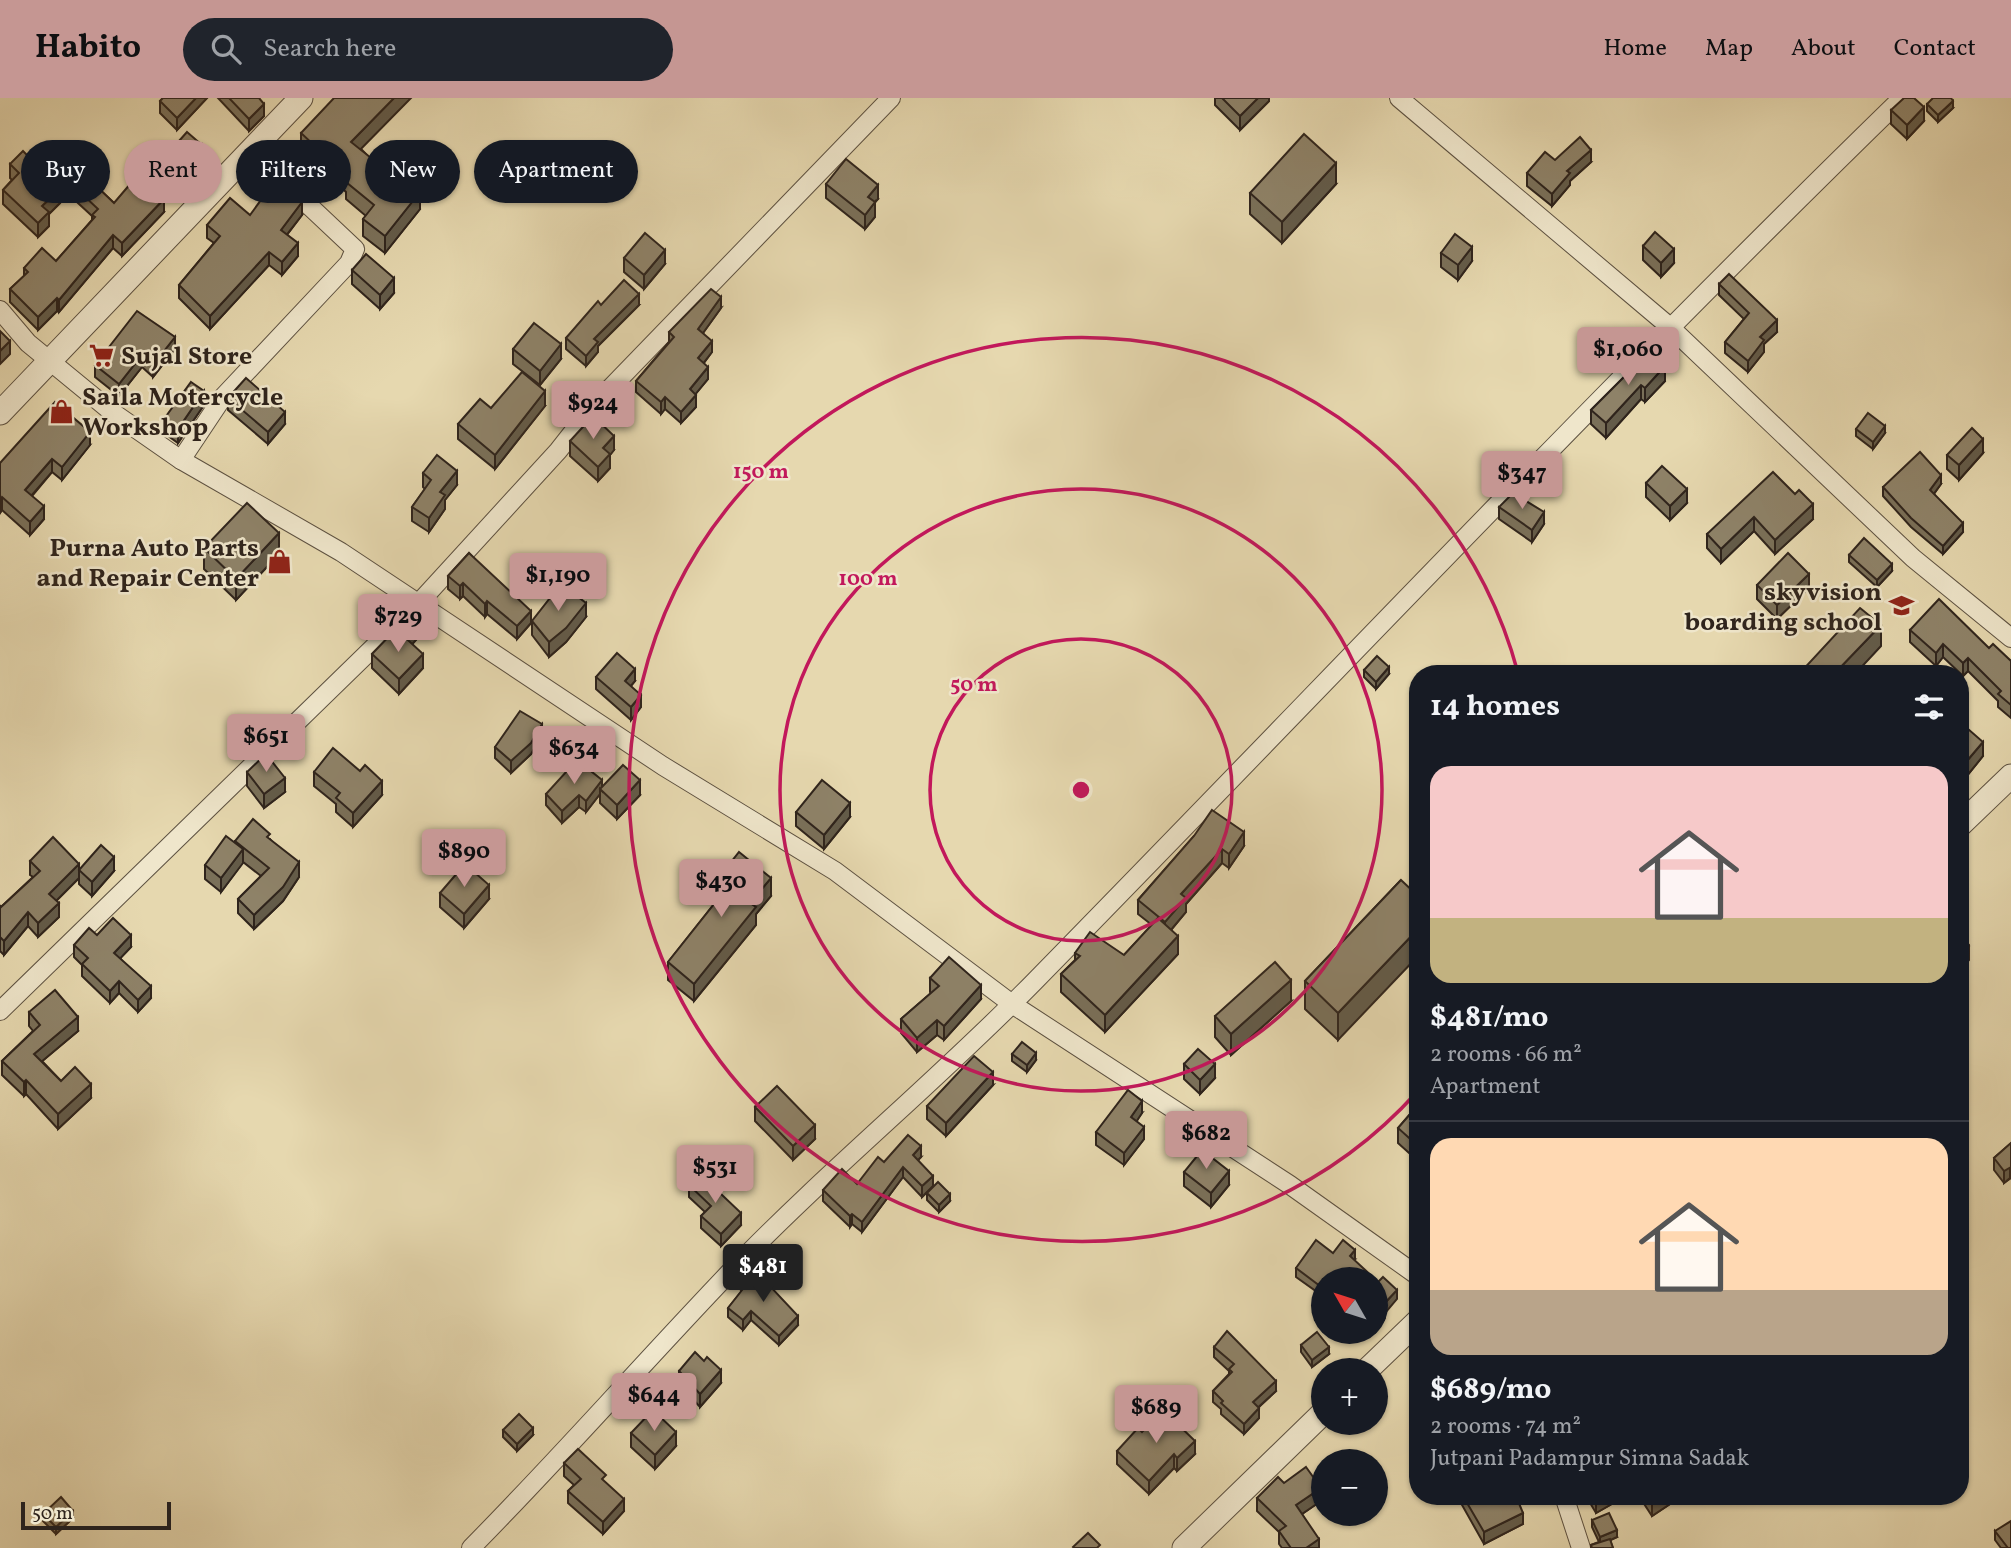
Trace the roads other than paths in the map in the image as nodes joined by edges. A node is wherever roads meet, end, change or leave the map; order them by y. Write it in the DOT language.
graph roads {
  1 [pos="301,98"];
  2 [pos="891,98"];
  3 [pos="1399,98"];
  4 [pos="1902,98"];
  5 [pos="260,140"];
  6 [pos="236,165"];
  7 [pos="306,203"];
  8 [pos="0,310"];
  9 [pos="1670,327"];
  10 [pos="51,360"];
  11 [pos="0,412"];
  12 [pos="181,460"];
  13 [pos="417,605"];
  14 [pos="2011,638"];
  15 [pos="2011,776"];
  16 [pos="1969,816"];
  17 [pos="1012,1004"];
  18 [pos="0,1011"];
  19 [pos="1409,1270"];
  20 [pos="1409,1330"];
  21 [pos="1379,1358"];
  22 [pos="1311,1425"];
  23 [pos="1567,1505"];
  24 [pos="471,1548"];
  25 [pos="1185,1548"];
  26 [pos="1581,1548"];
  1 -- 5 [label="street"];
  2 -- 13 [label="street"];
  3 -- 9 [label="street"];
  4 -- 9 [label="street"];
  6 -- 10 [label="street"];
  7 -- 12 [label="street"];
  8 -- 10 [label="street"];
  9 -- 14 [label="street"];
  9 -- 17 [label="street"];
  10 -- 11 [label="street"];
  10 -- 12 [label="street"];
  12 -- 13 [label="street"];
  13 -- 17 [label="street"];
  13 -- 18 [label="street"];
  15 -- 16 [label="street"];
  17 -- 19 [label="street"];
  17 -- 24 [label="street"];
  20 -- 21 [label="street"];
  22 -- 25 [label="street"];
  23 -- 26 [label="street"];
}
